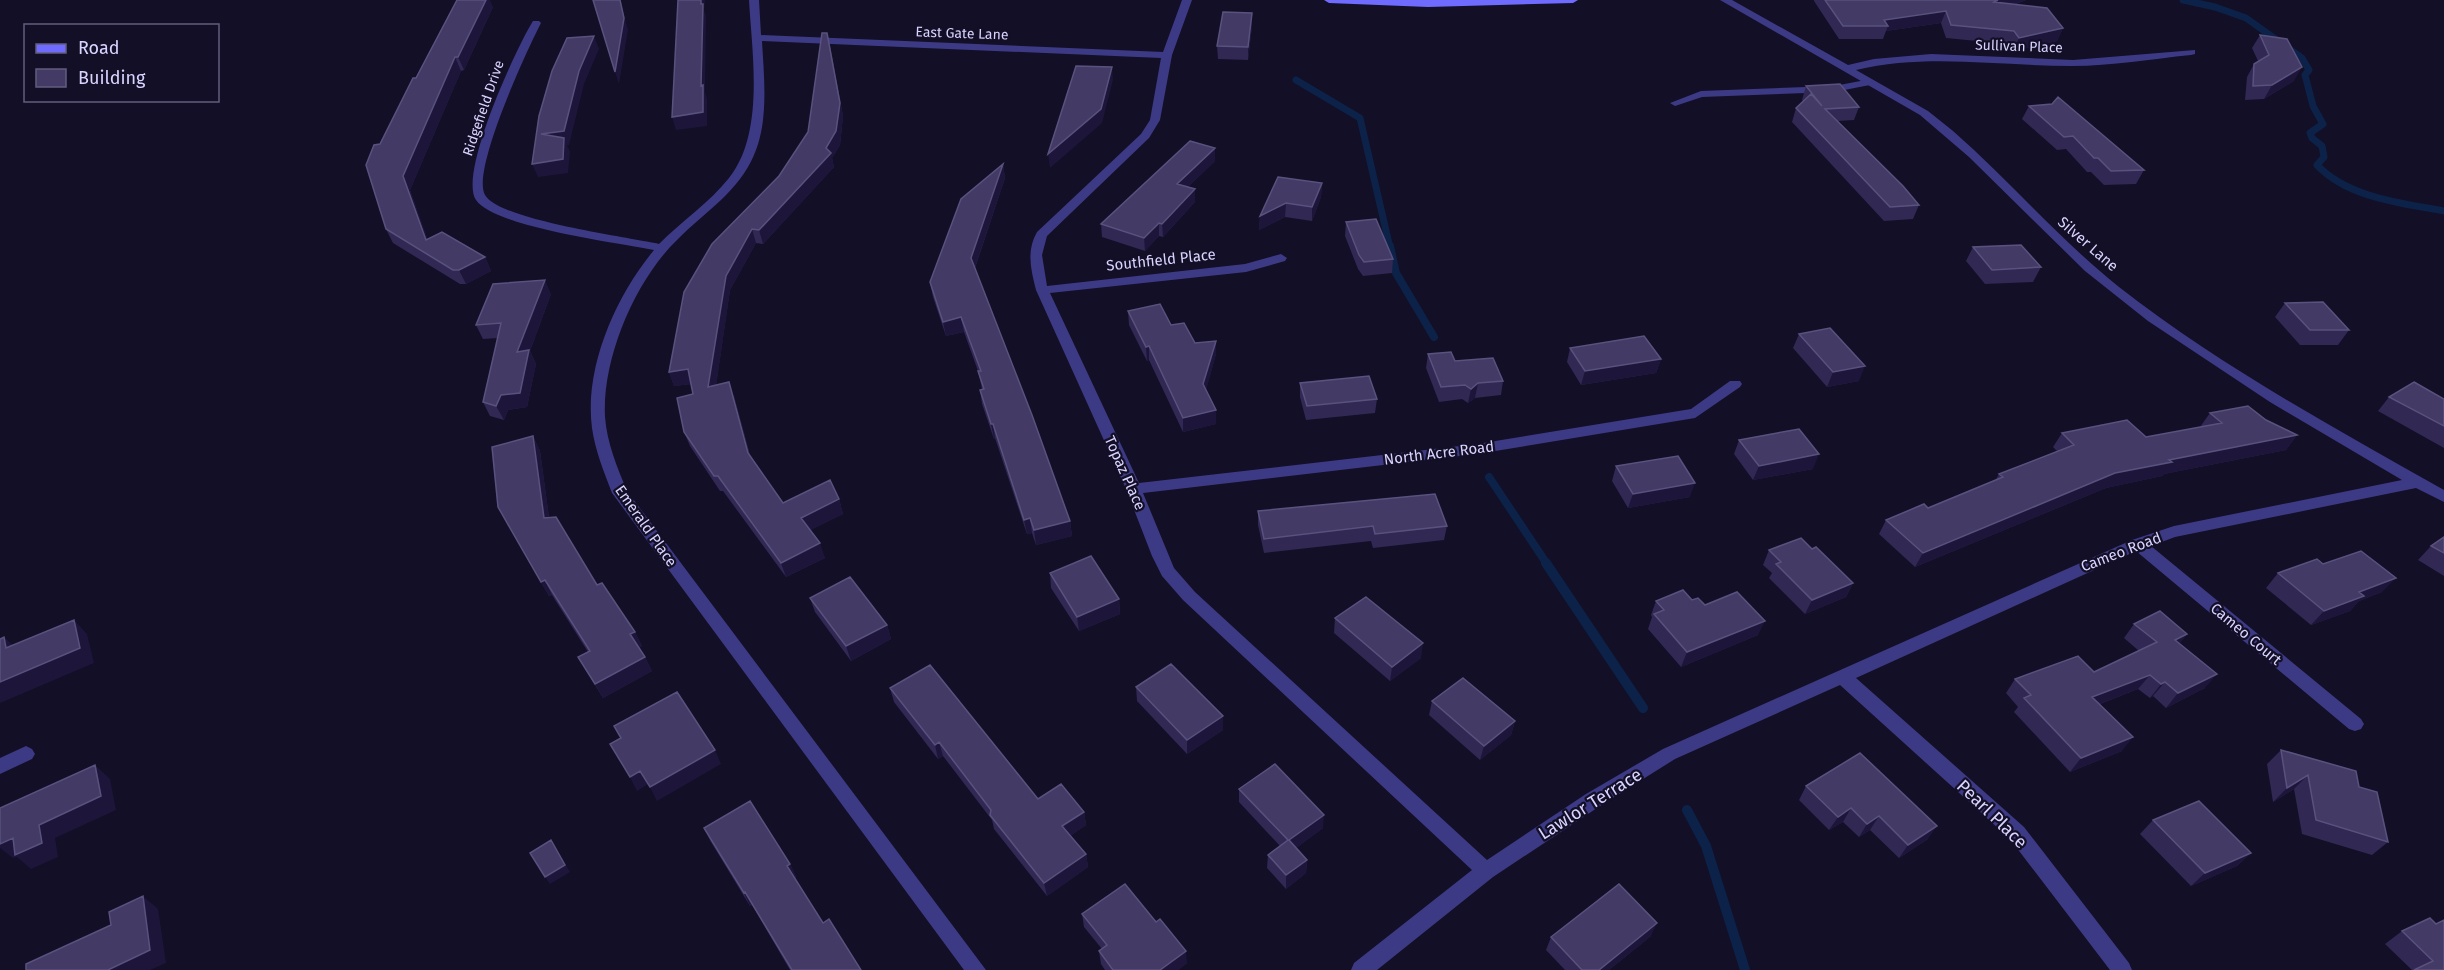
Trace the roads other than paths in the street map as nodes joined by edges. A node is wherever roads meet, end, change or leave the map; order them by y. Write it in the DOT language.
graph roads {
  1 [pos="754,0"];
  2 [pos="1187,0"];
  3 [pos="1329,0"];
  4 [pos="1573,0"];
  5 [pos="1725,0"];
  6 [pos="536,23"];
  7 [pos="756,38"];
  8 [pos="2191,52"];
  9 [pos="1167,55"];
  10 [pos="1846,69"];
  11 [pos="1871,82"];
  12 [pos="1676,103"];
  13 [pos="662,248"];
  14 [pos="1281,258"];
  15 [pos="1042,290"];
  16 [pos="1735,384"];
  17 [pos="2418,482"];
  18 [pos="1134,489"];
  19 [pos="2444,497"];
  20 [pos="2138,544"];
  21 [pos="1842,676"];
  22 [pos="2355,724"];
  23 [pos="26,754"];
  24 [pos="0,766"];
  25 [pos="1486,871"];
  26 [pos="976,970"];
  27 [pos="1361,970"];
  28 [pos="2122,970"];
  1 -- 7 [label="street, Emerald Place"];
  2 -- 9 [label="street, Topaz Place"];
  3 -- 4 [label="main road"];
  5 -- 10 [label="street, Silver Lane"];
  6 -- 13 [label="street, Ridgefield Drive"];
  7 -- 9 [label="street, East Gate Lane"];
  7 -- 13 [label="street, Emerald Place"];
  8 -- 10 [label="street, Sullivan Place"];
  9 -- 15 [label="street, Topaz Place"];
  10 -- 11 [label="street, Silver Lane"];
  11 -- 12 [label="street"];
  11 -- 17 [label="street, Silver Lane"];
  13 -- 26 [label="street, Emerald Place"];
  14 -- 15 [label="street, Southfield Place"];
  15 -- 18 [label="street, Topaz Place"];
  16 -- 18 [label="street, North Acre Road"];
  17 -- 19 [label="street, Silver Lane"];
  17 -- 20 [label="street, Cameo Road"];
  18 -- 25 [label="street, Topaz Place"];
  20 -- 21 [label="street, Cameo Road"];
  20 -- 22 [label="street, Cameo Court"];
  21 -- 25 [label="street, Lawlor Terrace"];
  21 -- 28 [label="street, Pearl Place"];
  23 -- 24 [label="street"];
  25 -- 27 [label="street, Lawlor Terrace"];
}
